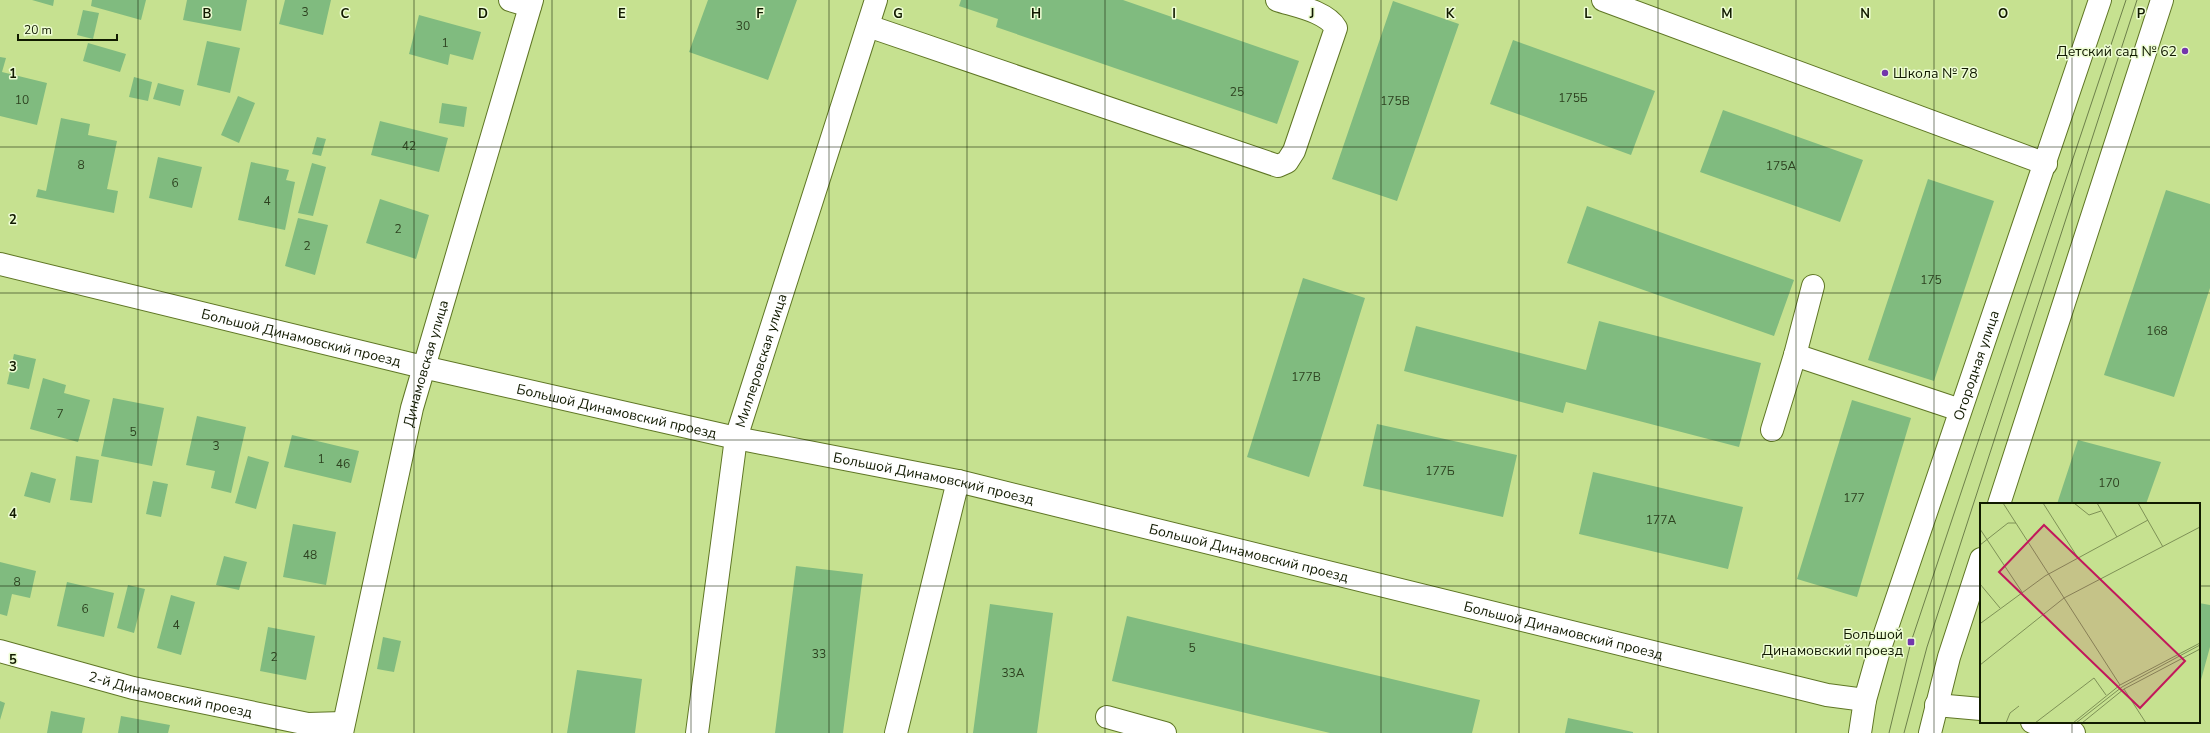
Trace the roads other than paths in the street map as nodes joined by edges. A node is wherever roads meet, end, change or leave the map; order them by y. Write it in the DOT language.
graph roads {
  1 [pos="510,0"];
  2 [pos="876,0"];
  3 [pos="1277,0"];
  4 [pos="1603,0"];
  5 [pos="2100,0"];
  6 [pos="2162,0"];
  7 [pos="531,3"];
  8 [pos="868,26"];
  9 [pos="2046,164"];
  10 [pos="0,264"];
  11 [pos="1813,286"];
  12 [pos="1795,355"];
  13 [pos="423,367"];
  14 [pos="1960,410"];
  15 [pos="1772,430"];
  16 [pos="736,438"];
  17 [pos="958,481"];
  18 [pos="1999,503"];
  19 [pos="1980,562"];
  20 [pos="0,651"];
  21 [pos="1865,700"];
  22 [pos="1936,705"];
  23 [pos="1980,709"];
  24 [pos="1107,717"];
  25 [pos="2036,723"];
  26 [pos="342,728"];
  27 [pos="697,733"];
  28 [pos="896,733"];
  29 [pos="1165,733"];
  30 [pos="1860,733"];
  31 [pos="1930,733"];
  32 [pos="2074,733"];
  1 -- 7 [label="street"];
  2 -- 8 [label="street, Миллеровская улица"];
  3 -- 8 [label="street"];
  4 -- 9 [label="street"];
  5 -- 9 [label="street, Огородная улица"];
  6 -- 18 [label="street"];
  7 -- 13 [label="street, Динамовская улица"];
  8 -- 16 [label="street, Миллеровская улица"];
  9 -- 14 [label="street, Огородная улица"];
  10 -- 13 [label="street, Большой Динамовский проезд"];
  11 -- 12 [label="street"];
  12 -- 14 [label="street"];
  12 -- 15 [label="street"];
  13 -- 16 [label="street, Большой Динамовский проезд"];
  13 -- 26 [label="street, Динамовская улица"];
  14 -- 21 [label="street, Огородная улица"];
  16 -- 17 [label="street, Большой Динамовский проезд"];
  16 -- 27 [label="street, Миллеровская улица"];
  17 -- 21 [label="street, Большой Динамовский проезд"];
  17 -- 28 [label="street"];
  19 -- 22 [label="street"];
  20 -- 26 [label="street, 2-й Динамовский проезд"];
  21 -- 30 [label="street, Огородная улица"];
  22 -- 23 [label="street"];
  22 -- 31 [label="street"];
  24 -- 29 [label="street"];
  25 -- 32 [label="street"];
}
